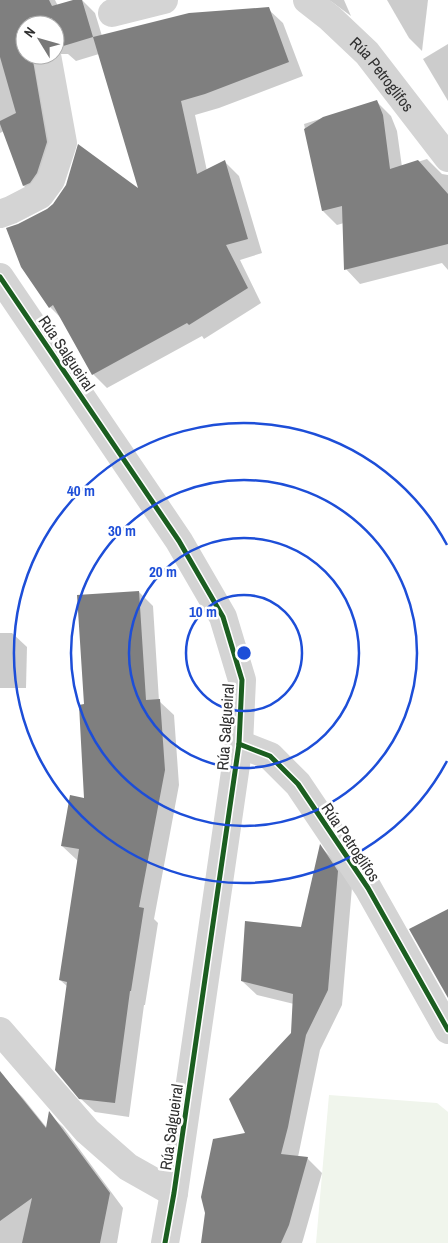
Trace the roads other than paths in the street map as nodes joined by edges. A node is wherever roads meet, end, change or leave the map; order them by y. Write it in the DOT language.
graph roads {
  1 [pos="164,0"];
  2 [pos="307,0"];
  3 [pos="112,13"];
  4 [pos="49,65"];
  5 [pos="448,158"];
  6 [pos="0,214"];
  7 [pos="0,277"];
  8 [pos="239,744"];
  9 [pos="448,1030"];
  10 [pos="0,1032"];
  11 [pos="174,1193"];
  12 [pos="166,1243"];
  1 -- 3 [label="street"];
  2 -- 5 [label="street, Rúa Petroglifos"];
  4 -- 6 [label="street"];
  7 -- 8 [label="street, Rúa Salgueiral"];
  8 -- 9 [label="street, Rúa Petroglifos"];
  8 -- 11 [label="street, Rúa Salgueiral"];
  10 -- 11 [label="street, Rúa Salgueiral"];
  11 -- 12 [label="street, Rúa Salgueiral"];
}
